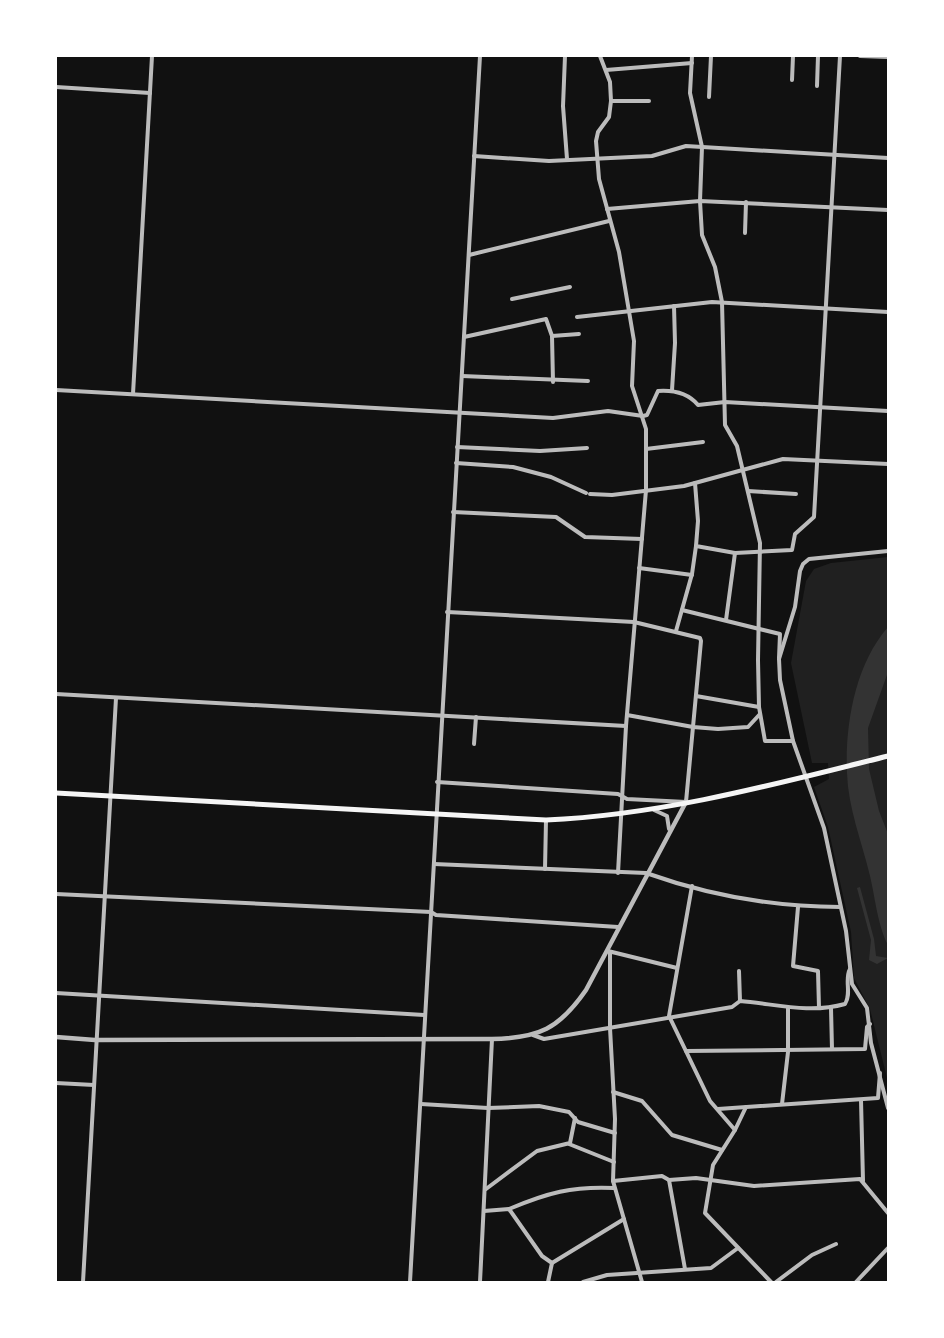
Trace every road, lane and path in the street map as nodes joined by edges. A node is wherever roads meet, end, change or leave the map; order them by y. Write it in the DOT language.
graph roads {
  1 [pos="152,56"];
  2 [pos="480,56"];
  3 [pos="565,56"];
  4 [pos="600,56"];
  5 [pos="692,56"];
  6 [pos="711,56"];
  7 [pos="793,56"];
  8 [pos="818,56"];
  9 [pos="840,56"];
  10 [pos="860,56"];
  11 [pos="888,57"];
  12 [pos="692,63"];
  13 [pos="606,70"];
  14 [pos="792,80"];
  15 [pos="818,86"];
  16 [pos="56,87"];
  17 [pos="150,93"];
  18 [pos="709,97"];
  19 [pos="611,101"];
  20 [pos="649,101"];
  21 [pos="702,147"];
  22 [pos="834,154"];
  23 [pos="474,156"];
  24 [pos="597,158"];
  25 [pos="888,158"];
  26 [pos="567,159"];
  27 [pos="700,201"];
  28 [pos="746,202"];
  29 [pos="831,207"];
  30 [pos="607,209"];
  31 [pos="888,210"];
  32 [pos="609,221"];
  33 [pos="745,233"];
  34 [pos="469,255"];
  35 [pos="570,287"];
  36 [pos="512,299"];
  37 [pos="722,302"];
  38 [pos="674,306"];
  39 [pos="826,309"];
  40 [pos="628,310"];
  41 [pos="888,312"];
  42 [pos="576,317"];
  43 [pos="579,334"];
  44 [pos="552,336"];
  45 [pos="464,337"];
  46 [pos="462,376"];
  47 [pos="588,381"];
  48 [pos="553,382"];
  49 [pos="56,390"];
  50 [pos="672,390"];
  51 [pos="133,394"];
  52 [pos="725,402"];
  53 [pos="820,407"];
  54 [pos="888,411"];
  55 [pos="460,413"];
  56 [pos="643,416"];
  57 [pos="704,442"];
  58 [pos="458,447"];
  59 [pos="587,448"];
  60 [pos="646,449"];
  61 [pos="817,460"];
  62 [pos="456,464"];
  63 [pos="888,464"];
  64 [pos="742,469"];
  65 [pos="695,483"];
  66 [pos="646,490"];
  67 [pos="748,491"];
  68 [pos="796,494"];
  69 [pos="453,512"];
  70 [pos="642,539"];
  71 [pos="696,546"];
  72 [pos="888,550"];
  73 [pos="761,551"];
  74 [pos="735,554"];
  75 [pos="639,568"];
  76 [pos="692,575"];
  77 [pos="682,610"];
  78 [pos="447,612"];
  79 [pos="726,620"];
  80 [pos="634,622"];
  81 [pos="758,628"];
  82 [pos="676,631"];
  83 [pos="779,659"];
  84 [pos="56,694"];
  85 [pos="696,696"];
  86 [pos="116,698"];
  87 [pos="759,707"];
  88 [pos="760,713"];
  89 [pos="627,715"];
  90 [pos="441,716"];
  91 [pos="476,717"];
  92 [pos="626,726"];
  93 [pos="693,727"];
  94 [pos="793,741"];
  95 [pos="474,744"];
  96 [pos="888,756"];
  97 [pos="806,777"];
  98 [pos="437,782"];
  99 [pos="56,793"];
  100 [pos="110,796"];
  101 [pos="623,796"];
  102 [pos="686,802"];
  103 [pos="652,809"];
  104 [pos="436,814"];
  105 [pos="621,814"];
  106 [pos="546,820"];
  107 [pos="669,829"];
  108 [pos="434,864"];
  109 [pos="545,869"];
  110 [pos="618,873"];
  111 [pos="646,873"];
  112 [pos="692,886"];
  113 [pos="56,894"];
  114 [pos="105,897"];
  115 [pos="798,907"];
  116 [pos="840,907"];
  117 [pos="431,912"];
  118 [pos="618,927"];
  119 [pos="608,951"];
  120 [pos="677,968"];
  121 [pos="851,969"];
  122 [pos="739,971"];
  123 [pos="56,993"];
  124 [pos="98,995"];
  125 [pos="740,1001"];
  126 [pos="788,1008"];
  127 [pos="819,1008"];
  128 [pos="831,1008"];
  129 [pos="424,1015"];
  130 [pos="669,1016"];
  131 [pos="870,1024"];
  132 [pos="610,1028"];
  133 [pos="533,1035"];
  134 [pos="56,1036"];
  135 [pos="423,1039"];
  136 [pos="492,1039"];
  137 [pos="95,1040"];
  138 [pos="832,1049"];
  139 [pos="686,1051"];
  140 [pos="788,1052"];
  141 [pos="881,1073"];
  142 [pos="56,1083"];
  143 [pos="94,1085"];
  144 [pos="613,1092"];
  145 [pos="861,1100"];
  146 [pos="421,1104"];
  147 [pos="782,1104"];
  148 [pos="746,1107"];
  149 [pos="488,1108"];
  150 [pos="888,1108"];
  151 [pos="718,1109"];
  152 [pos="575,1118"];
  153 [pos="735,1130"];
  154 [pos="615,1133"];
  155 [pos="568,1144"];
  156 [pos="722,1149"];
  157 [pos="614,1162"];
  158 [pos="711,1179"];
  159 [pos="669,1180"];
  160 [pos="613,1181"];
  161 [pos="863,1181"];
  162 [pos="614,1188"];
  163 [pos="485,1190"];
  164 [pos="509,1209"];
  165 [pos="484,1211"];
  166 [pos="888,1213"];
  167 [pos="624,1219"];
  168 [pos="836,1244"];
  169 [pos="738,1248"];
  170 [pos="888,1248"];
  171 [pos="552,1263"];
  172 [pos="686,1269"];
  173 [pos="639,1273"];
  174 [pos="83,1282"];
  175 [pos="410,1282"];
  176 [pos="480,1282"];
  177 [pos="548,1282"];
  178 [pos="583,1282"];
  179 [pos="642,1282"];
  180 [pos="771,1282"];
  181 [pos="776,1282"];
  182 [pos="856,1282"];
  1 -- 17 [label="street"];
  2 -- 23 [label="street"];
  3 -- 26 [label="street"];
  4 -- 13 [label="street"];
  5 -- 12 [label="street"];
  6 -- 18 [label="street"];
  7 -- 14 [label="street"];
  8 -- 15 [label="street"];
  9 -- 22 [label="street"];
  10 -- 11 [label="street"];
  12 -- 13 [label="street"];
  12 -- 21 [label="street"];
  13 -- 19 [label="street"];
  16 -- 17 [label="street"];
  17 -- 51 [label="street"];
  19 -- 20 [label="street"];
  19 -- 24 [label="street"];
  21 -- 22 [label="street"];
  21 -- 24 [label="street"];
  21 -- 27 [label="street"];
  22 -- 25 [label="street"];
  22 -- 29 [label="street"];
  23 -- 26 [label="street"];
  23 -- 34 [label="street"];
  24 -- 26 [label="street"];
  24 -- 30 [label="street"];
  27 -- 28 [label="street"];
  27 -- 30 [label="street"];
  27 -- 37 [label="street"];
  28 -- 29 [label="street"];
  28 -- 33 [label="street"];
  29 -- 31 [label="street"];
  29 -- 39 [label="street"];
  30 -- 32 [label="street"];
  32 -- 34 [label="street"];
  32 -- 40 [label="street"];
  34 -- 45 [label="street"];
  35 -- 36 [label="street"];
  37 -- 38 [label="street"];
  37 -- 39 [label="street"];
  37 -- 52 [label="street"];
  38 -- 40 [label="street"];
  38 -- 50 [label="street"];
  39 -- 41 [label="street"];
  39 -- 53 [label="street"];
  40 -- 42 [label="street"];
  40 -- 56 [label="street"];
  43 -- 44 [label="street"];
  44 -- 45 [label="street"];
  44 -- 48 [label="street"];
  45 -- 46 [label="street"];
  46 -- 48 [label="street"];
  46 -- 55 [label="street"];
  47 -- 48 [label="street"];
  49 -- 51 [label="street"];
  50 -- 52 [label="street"];
  50 -- 56 [label="street"];
  51 -- 55 [label="street"];
  52 -- 53 [label="street"];
  52 -- 64 [label="street"];
  53 -- 54 [label="street"];
  53 -- 61 [label="street"];
  55 -- 56 [label="street"];
  55 -- 58 [label="street"];
  56 -- 60 [label="street"];
  57 -- 60 [label="street"];
  58 -- 59 [label="street"];
  58 -- 62 [label="street"];
  60 -- 66 [label="street"];
  61 -- 63 [label="street"];
  61 -- 64 [label="street"];
  61 -- 73 [label="street"];
  62 -- 66 [label="street"];
  62 -- 69 [label="street"];
  64 -- 65 [label="street"];
  64 -- 67 [label="street"];
  65 -- 66 [label="street"];
  65 -- 71 [label="street"];
  66 -- 70 [label="street"];
  67 -- 68 [label="street"];
  67 -- 73 [label="street"];
  69 -- 70 [label="street"];
  69 -- 78 [label="street"];
  70 -- 75 [label="street"];
  71 -- 74 [label="street"];
  71 -- 76 [label="street"];
  72 -- 83 [label="street"];
  73 -- 74 [label="street"];
  73 -- 81 [label="street"];
  74 -- 79 [label="street"];
  75 -- 76 [label="street"];
  75 -- 80 [label="street"];
  76 -- 77 [label="street"];
  77 -- 79 [label="street"];
  77 -- 82 [label="street"];
  78 -- 80 [label="street"];
  78 -- 90 [label="street"];
  79 -- 81 [label="street"];
  80 -- 82 [label="street"];
  80 -- 89 [label="street"];
  81 -- 83 [label="street"];
  81 -- 87 [label="street"];
  82 -- 85 [label="street"];
  83 -- 94 [label="street"];
  84 -- 86 [label="street"];
  85 -- 87 [label="street"];
  85 -- 93 [label="street"];
  86 -- 90 [label="street"];
  86 -- 100 [label="street"];
  87 -- 88 [label="street"];
  88 -- 93 [label="street"];
  88 -- 94 [label="street"];
  89 -- 92 [label="street"];
  89 -- 93 [label="street"];
  90 -- 91 [label="street"];
  90 -- 98 [label="street"];
  91 -- 92 [label="street"];
  91 -- 95 [label="street"];
  92 -- 101 [label="street"];
  93 -- 102 [label="street"];
  94 -- 97 [label="street"];
  96 -- 97 [label="main road"];
  97 -- 102 [label="main road"];
  97 -- 116 [label="street"];
  98 -- 101 [label="street"];
  98 -- 104 [label="street"];
  99 -- 100 [label="main road"];
  100 -- 104 [label="main road"];
  100 -- 114 [label="street"];
  101 -- 102 [label="street"];
  101 -- 105 [label="street"];
  102 -- 103 [label="main road"];
  102 -- 107 [label="street"];
  103 -- 105 [label="main road"];
  103 -- 107 [label="street"];
  104 -- 106 [label="main road"];
  104 -- 108 [label="street"];
  105 -- 106 [label="main road"];
  105 -- 110 [label="street"];
  106 -- 109 [label="street"];
  107 -- 111 [label="street"];
  108 -- 109 [label="street"];
  108 -- 117 [label="street"];
  109 -- 110 [label="street"];
  110 -- 111 [label="street"];
  111 -- 112 [label="street"];
  111 -- 118 [label="street"];
  112 -- 115 [label="street"];
  112 -- 120 [label="street"];
  113 -- 114 [label="street"];
  114 -- 117 [label="street"];
  114 -- 124 [label="street"];
  115 -- 116 [label="street"];
  115 -- 127 [label="street"];
  116 -- 121 [label="street"];
  117 -- 118 [label="street"];
  117 -- 129 [label="street"];
  118 -- 119 [label="street"];
  119 -- 120 [label="street"];
  119 -- 132 [label="street"];
  119 -- 133 [label="street"];
  120 -- 130 [label="street"];
  121 -- 128 [label="street"];
  121 -- 131 [label="street"];
  122 -- 125 [label="street"];
  123 -- 124 [label="street"];
  124 -- 129 [label="street"];
  124 -- 137 [label="street"];
  125 -- 126 [label="street"];
  125 -- 130 [label="street"];
  126 -- 127 [label="street"];
  126 -- 140 [label="street"];
  127 -- 128 [label="street"];
  128 -- 138 [label="street"];
  129 -- 135 [label="street"];
  130 -- 132 [label="street"];
  130 -- 139 [label="street"];
  131 -- 138 [label="street"];
  131 -- 141 [label="street"];
  132 -- 133 [label="street"];
  132 -- 144 [label="street"];
  133 -- 136 [label="street"];
  134 -- 137 [label="street"];
  135 -- 136 [label="street"];
  135 -- 137 [label="street"];
  135 -- 146 [label="street"];
  136 -- 149 [label="street"];
  137 -- 143 [label="street"];
  138 -- 140 [label="street"];
  139 -- 140 [label="street"];
  139 -- 151 [label="street"];
  140 -- 147 [label="street"];
  141 -- 145 [label="street"];
  141 -- 150 [label="street"];
  142 -- 143 [label="street"];
  143 -- 174 [label="street"];
  144 -- 154 [label="street"];
  144 -- 156 [label="street"];
  145 -- 147 [label="street"];
  145 -- 161 [label="street"];
  146 -- 149 [label="street"];
  146 -- 175 [label="street"];
  147 -- 148 [label="street"];
  148 -- 151 [label="street"];
  148 -- 153 [label="street"];
  149 -- 152 [label="street"];
  149 -- 163 [label="street"];
  151 -- 153 [label="street"];
  152 -- 154 [label="street"];
  152 -- 155 [label="street"];
  153 -- 156 [label="street"];
  154 -- 157 [label="street"];
  155 -- 157 [label="street"];
  155 -- 163 [label="street"];
  156 -- 158 [label="street"];
  157 -- 160 [label="street"];
  158 -- 159 [label="street"];
  158 -- 161 [label="street"];
  158 -- 169 [label="street"];
  159 -- 160 [label="street"];
  159 -- 172 [label="street"];
  160 -- 162 [label="street"];
  161 -- 166 [label="street"];
  162 -- 164 [label="street"];
  162 -- 167 [label="street"];
  163 -- 165 [label="street"];
  164 -- 165 [label="street"];
  164 -- 171 [label="street"];
  165 -- 176 [label="street"];
  167 -- 171 [label="street"];
  167 -- 173 [label="street"];
  168 -- 181 [label="street"];
  169 -- 172 [label="street"];
  169 -- 180 [label="street"];
  170 -- 182 [label="street"];
  171 -- 177 [label="street"];
  172 -- 173 [label="street"];
  173 -- 178 [label="street"];
  173 -- 179 [label="street"];
}
